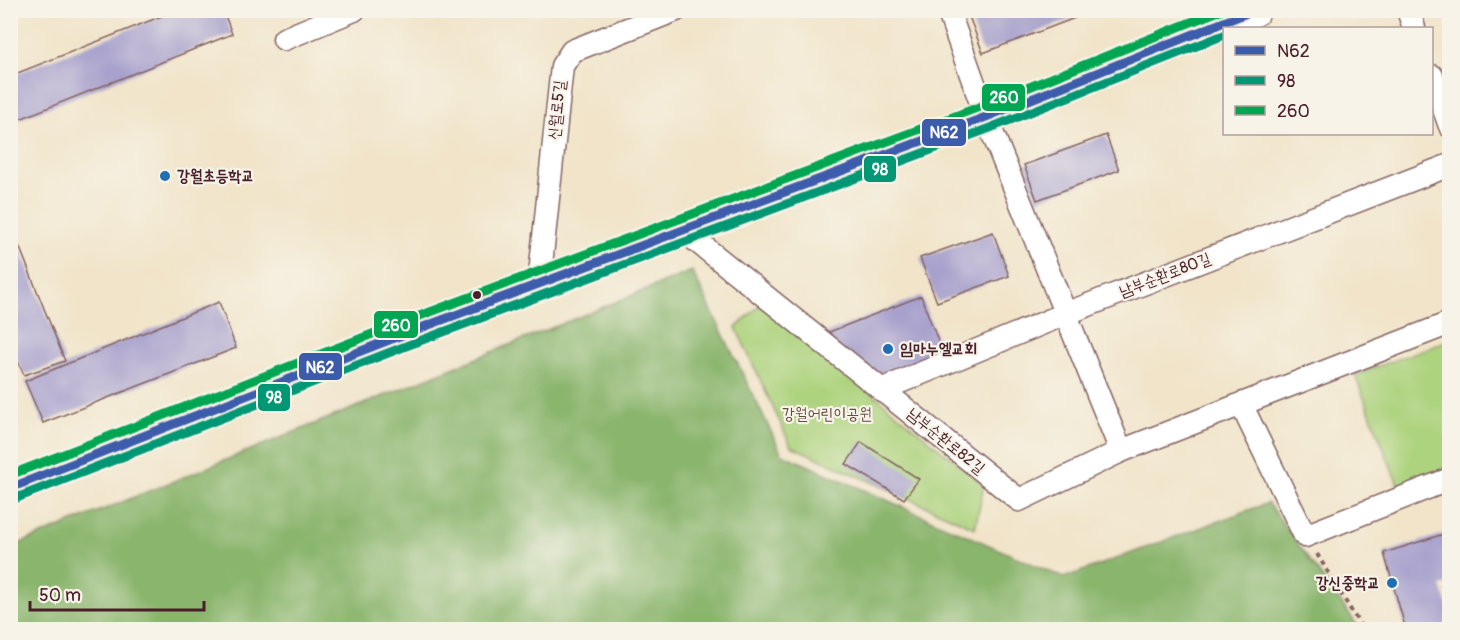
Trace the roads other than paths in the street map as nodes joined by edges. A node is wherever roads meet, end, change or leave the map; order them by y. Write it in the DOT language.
graph roads {
  1 [pos="354,10"];
  2 [pos="676,10"];
  3 [pos="948,10"];
  4 [pos="1255,10"];
  5 [pos="1408,10"];
  6 [pos="1414,27"];
  7 [pos="284,39"];
  8 [pos="1433,82"];
  9 [pos="986,117"];
  10 [pos="1449,126"];
  11 [pos="1449,165"];
  12 [pos="684,231"];
  13 [pos="539,284"];
  14 [pos="1065,314"];
  15 [pos="1449,323"];
  16 [pos="883,389"];
  17 [pos="1241,404"];
  18 [pos="1121,451"];
  19 [pos="1449,479"];
  20 [pos="10,488"];
  1 -- 7 [label="street"];
  2 -- 13 [label="street, 신월로5길"];
  3 -- 9 [label="street"];
  4 -- 9 [label="main road"];
  5 -- 6 [label="street"];
  8 -- 10 [label="street"];
  9 -- 12 [label="main road"];
  9 -- 14 [label="street"];
  11 -- 14 [label="street, 남부순환로80길"];
  12 -- 13 [label="main road"];
  12 -- 16 [label="street, 남부순환로82길"];
  13 -- 20 [label="main road"];
  14 -- 16 [label="street, 남부순환로80길"];
  14 -- 18 [label="street"];
  15 -- 17 [label="street, 남부순환로82길"];
  16 -- 18 [label="street, 남부순환로82길"];
  17 -- 18 [label="street, 남부순환로82길"];
  17 -- 19 [label="street"];
}
